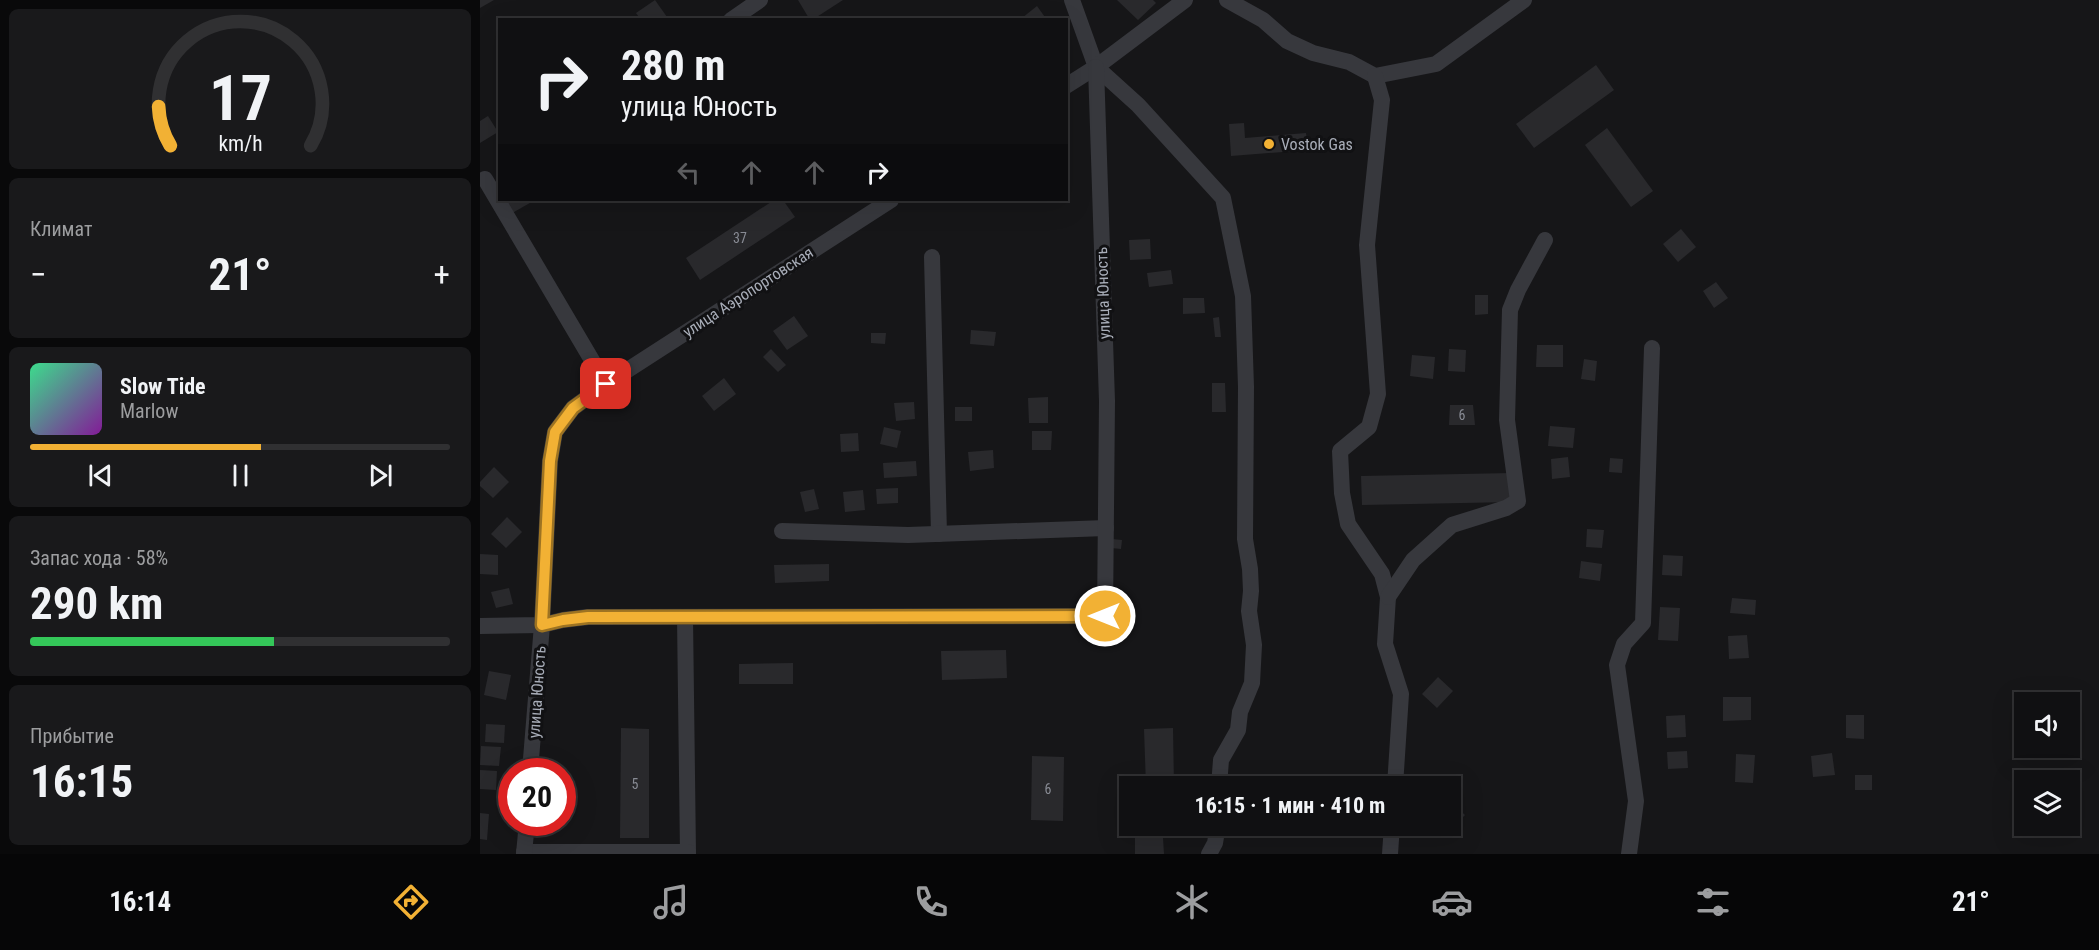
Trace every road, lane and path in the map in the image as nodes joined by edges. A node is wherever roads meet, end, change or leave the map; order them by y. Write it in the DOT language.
graph roads {
  1 [pos="760,0"];
  2 [pos="1072,0"];
  3 [pos="1185,0"];
  4 [pos="1227,0"];
  5 [pos="1524,0"];
  6 [pos="734,18"];
  7 [pos="1096,67"];
  8 [pos="1375,76"];
  9 [pos="1068,85"];
  10 [pos="488,177"];
  11 [pos="498,195"];
  12 [pos="502,201"];
  13 [pos="889,201"];
  14 [pos="1545,240"];
  15 [pos="932,257"];
  16 [pos="1652,348"];
  17 [pos="606,384"];
  18 [pos="1106,524"];
  19 [pos="782,531"];
  20 [pos="939,534"];
  21 [pos="1388,597"];
  22 [pos="685,617"];
  23 [pos="542,625"];
  24 [pos="480,626"];
  25 [pos="531,758"];
  26 [pos="1220,776"];
  27 [pos="1396,776"];
  28 [pos="525,836"];
  29 [pos="1216,836"];
  30 [pos="1391,836"];
  31 [pos="524,853"];
  32 [pos="688,853"];
  33 [pos="1209,854"];
  34 [pos="1390,854"];
  35 [pos="1629,854"];
  1 -- 6 [label="street"];
  2 -- 7 [label="street"];
  3 -- 7 [label="street"];
  4 -- 8 [label="street"];
  5 -- 8 [label="street"];
  7 -- 9 [label="street"];
  7 -- 18 [label="street, улица Юность"];
  7 -- 26 [label="street"];
  8 -- 21 [label="street"];
  10 -- 11 [label="street"];
  12 -- 17 [label="street"];
  13 -- 17 [label="street, улица Аэропортовская"];
  14 -- 21 [label="street"];
  15 -- 20 [label="street"];
  16 -- 35 [label="street"];
  17 -- 23 [label="street, улица Юность"];
  18 -- 20 [label="street"];
  18 -- 22 [label="street, улица Юность"];
  19 -- 20 [label="street"];
  21 -- 27 [label="street"];
  22 -- 23 [label="street"];
  22 -- 32 [label="street"];
  23 -- 24 [label="street"];
  23 -- 25 [label="street, улица Юность"];
  28 -- 31 [label="street"];
  29 -- 33 [label="street"];
  30 -- 34 [label="street"];
  31 -- 32 [label="street"];
}
